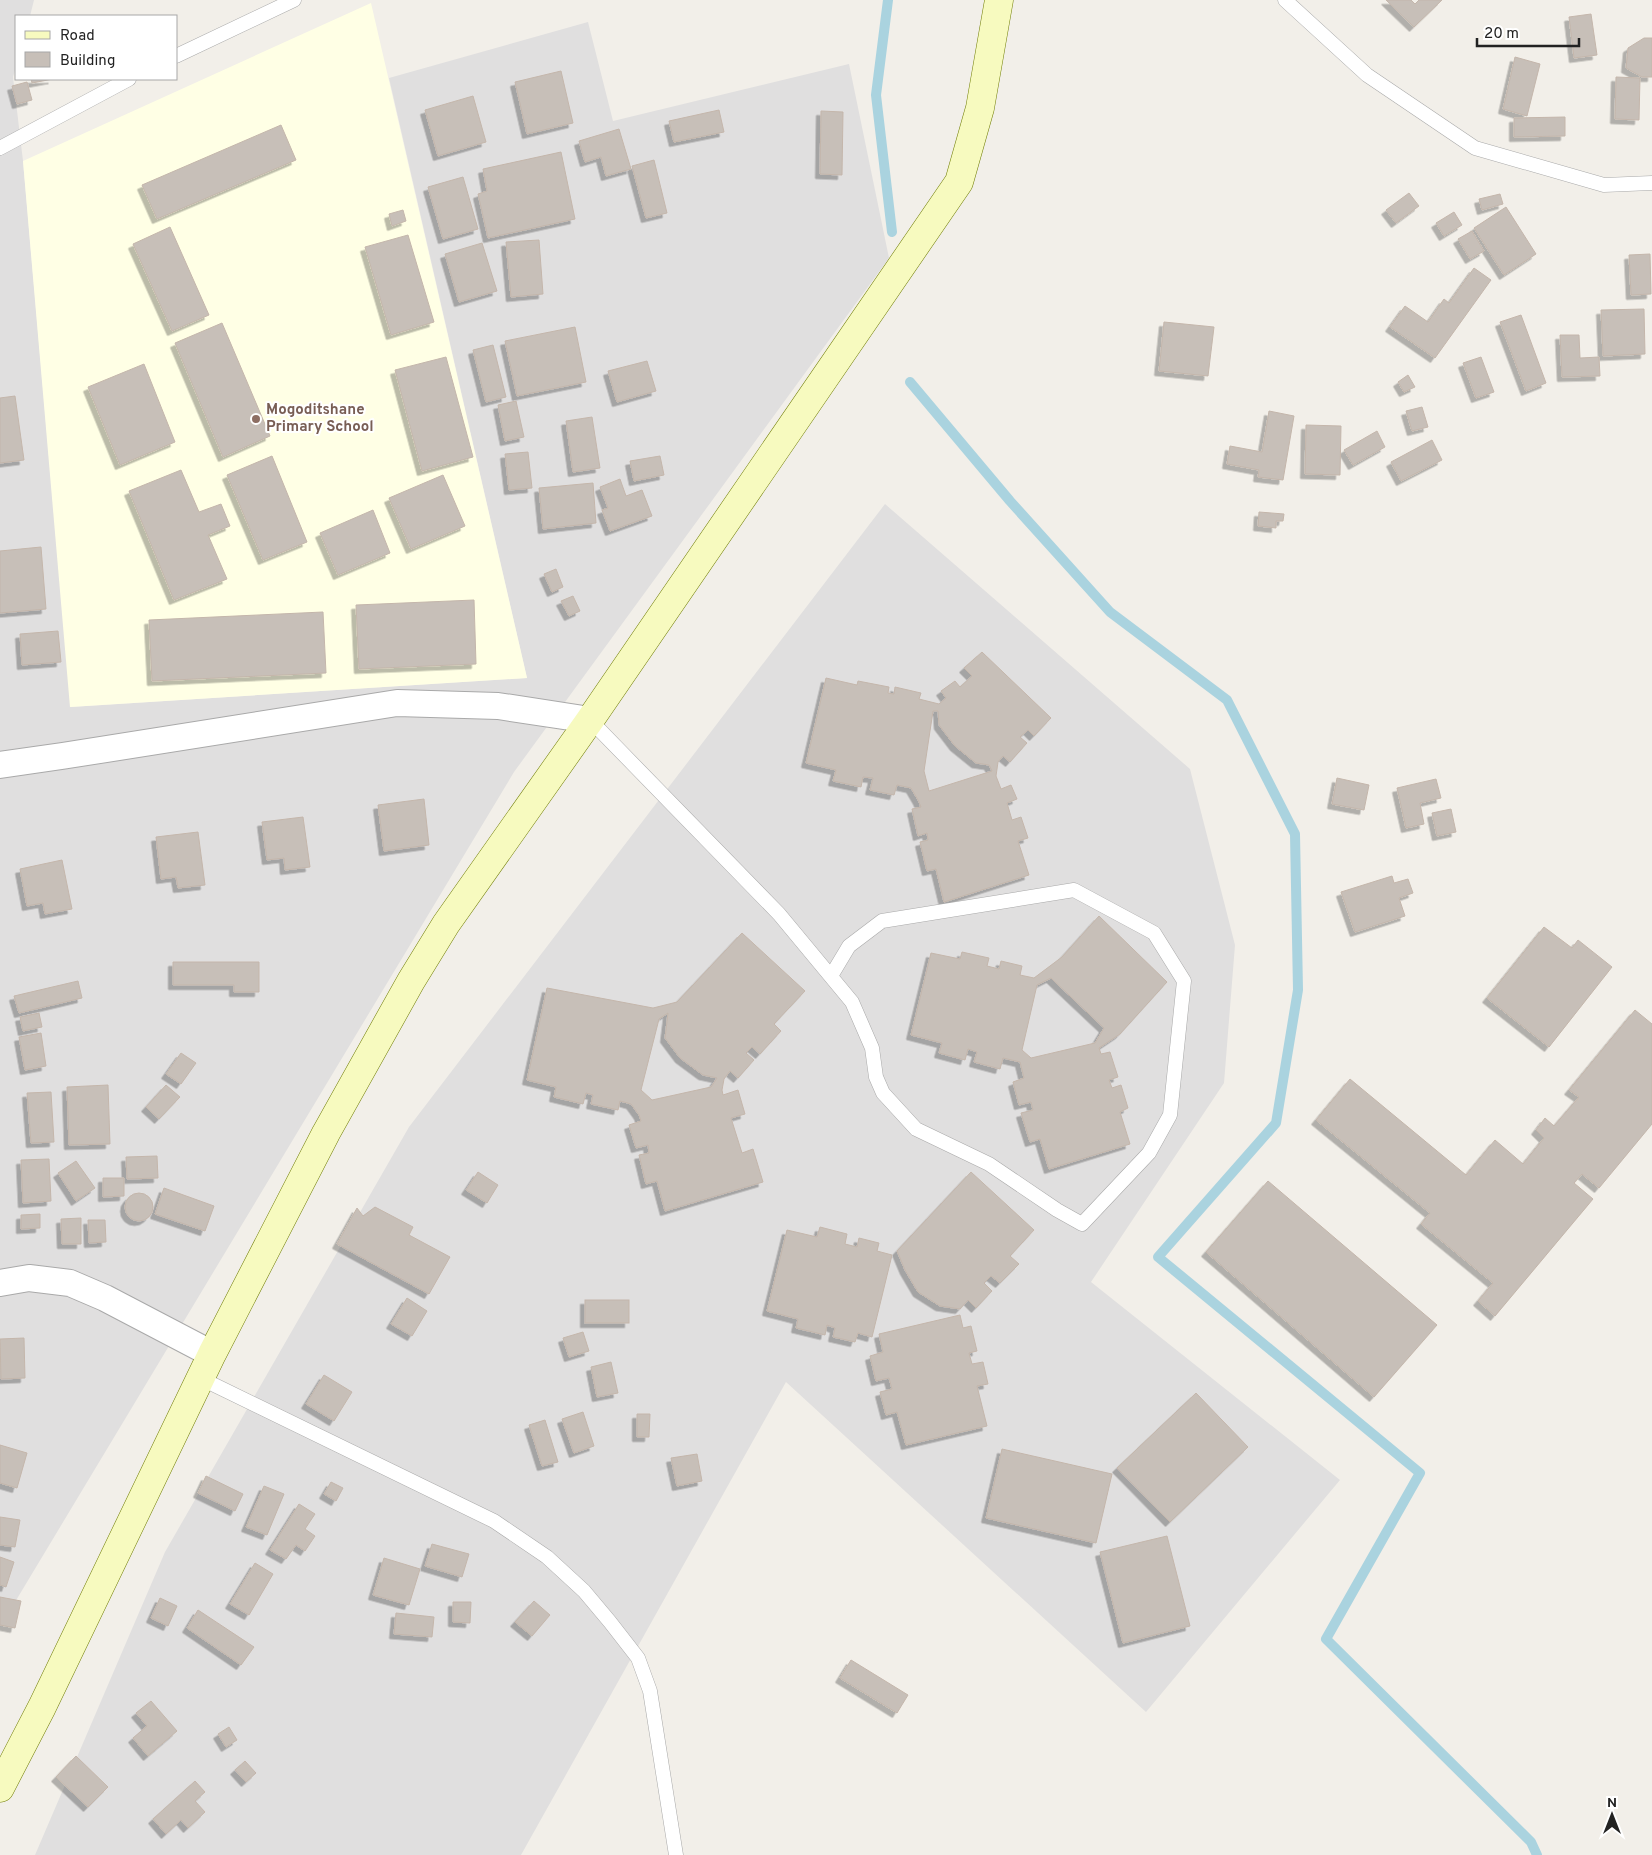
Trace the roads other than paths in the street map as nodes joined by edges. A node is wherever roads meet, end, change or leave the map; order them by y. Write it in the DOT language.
graph roads {
  1 [pos="294,0"];
  2 [pos="999,0"];
  3 [pos="1284,0"];
  4 [pos="178,55"];
  5 [pos="127,80"];
  6 [pos="0,148"];
  7 [pos="1652,183"];
  8 [pos="590,720"];
  9 [pos="0,765"];
  10 [pos="831,976"];
  11 [pos="0,1283"];
  12 [pos="206,1366"];
  13 [pos="0,1788"];
  14 [pos="676,1855"];
  1 -- 4 [label="lane"];
  2 -- 8 [label="street"];
  3 -- 7 [label="lane"];
  5 -- 6 [label="lane"];
  8 -- 9 [label="street"];
  8 -- 10 [label="lane"];
  8 -- 12 [label="street"];
  10 -- 10 [label="lane"];
  11 -- 12 [label="street"];
  12 -- 13 [label="street"];
  12 -- 14 [label="lane"];
}
